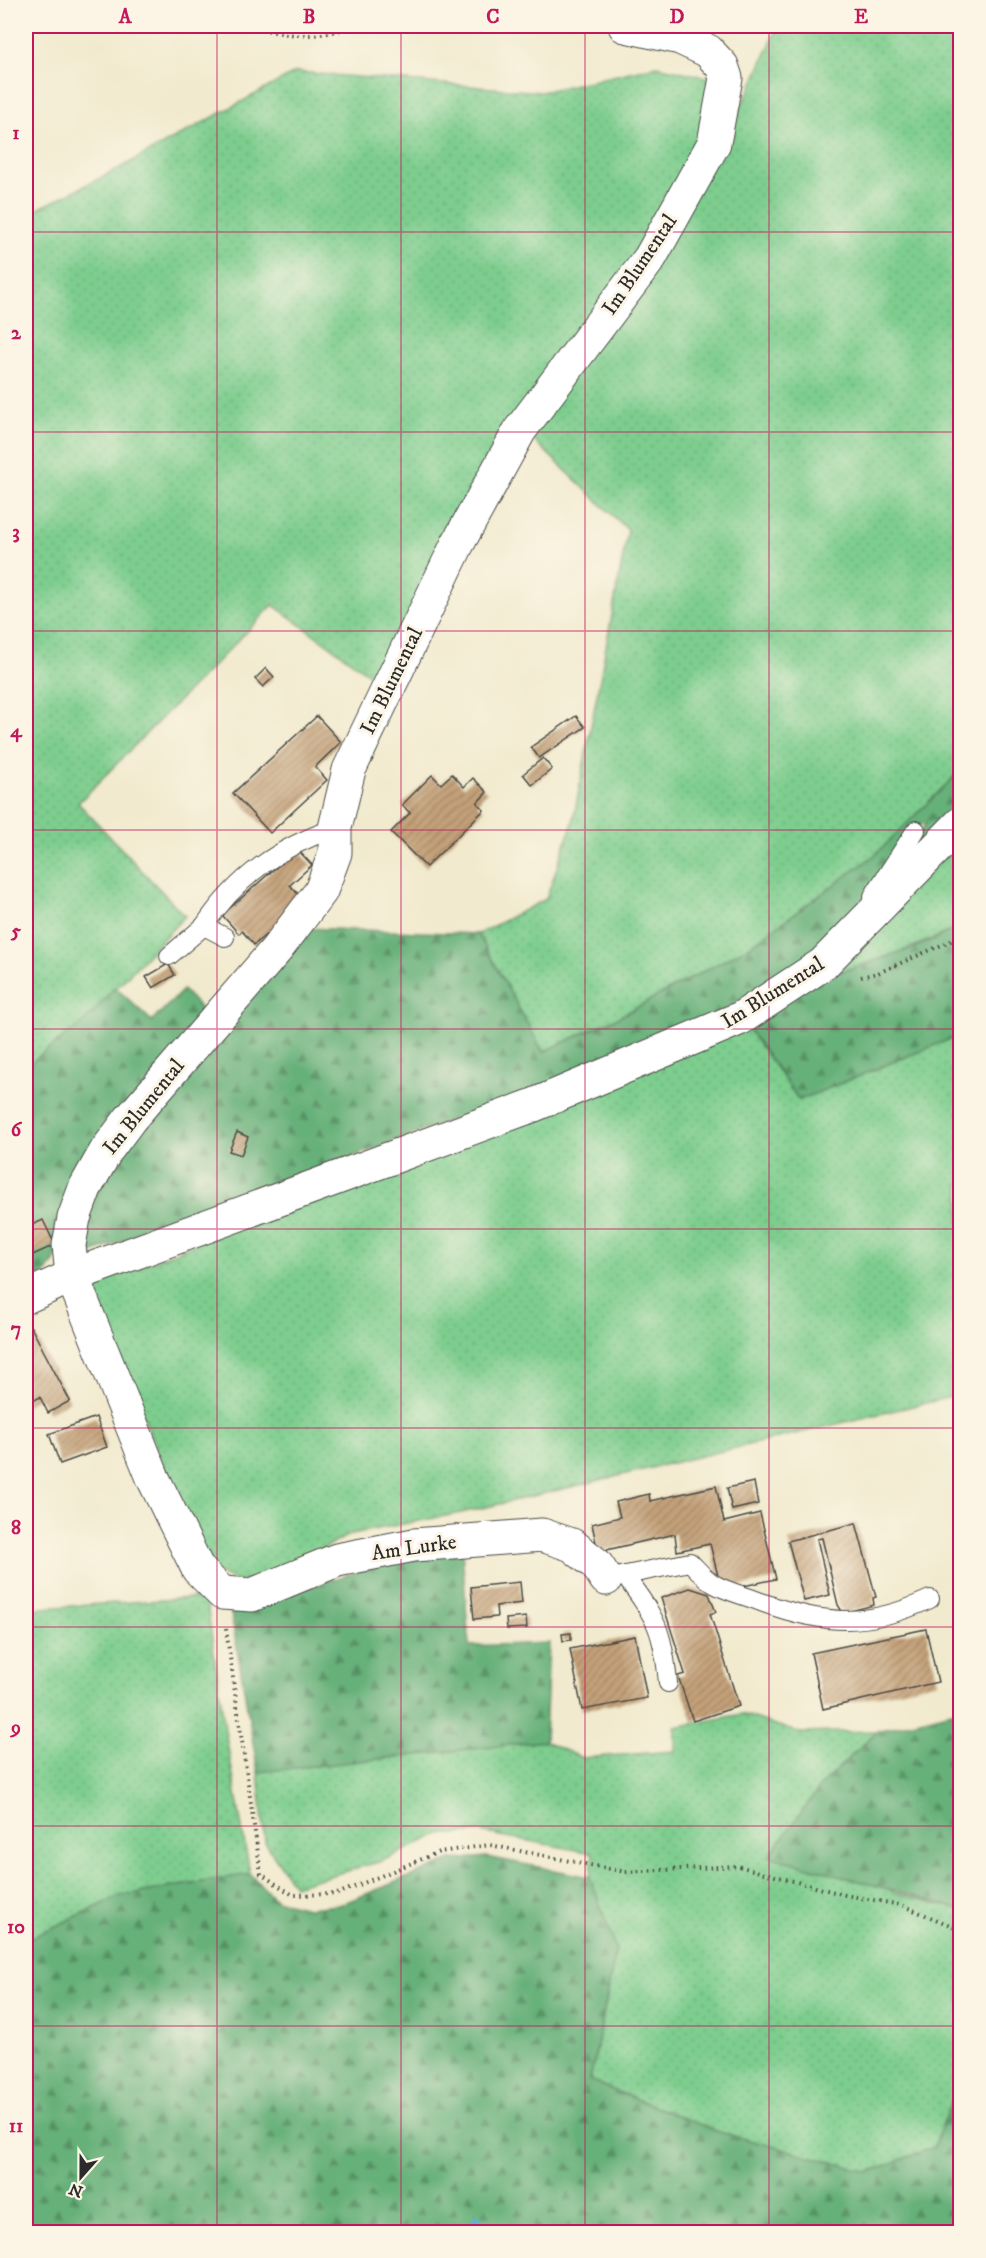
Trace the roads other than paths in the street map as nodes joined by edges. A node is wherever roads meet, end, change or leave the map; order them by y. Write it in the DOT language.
graph roads {
  1 [pos="625,26"];
  2 [pos="960,824"];
  3 [pos="335,828"];
  4 [pos="916,830"];
  5 [pos="878,907"];
  6 [pos="204,926"];
  7 [pos="225,937"];
  8 [pos="169,956"];
  9 [pos="72,1276"];
  10 [pos="26,1297"];
  11 [pos="615,1577"];
  12 [pos="930,1599"];
  13 [pos="668,1683"];
  1 -- 3 [label="street, Im Blumental"];
  2 -- 5 [label="street, Im Blumental"];
  3 -- 6 [label="lane"];
  3 -- 9 [label="street, Im Blumental"];
  4 -- 5 [label="lane"];
  5 -- 9 [label="street, Im Blumental"];
  6 -- 7 [label="lane"];
  6 -- 8 [label="lane"];
  9 -- 10 [label="street, Im Blumental"];
  9 -- 11 [label="street, Am Lurke"];
  11 -- 12 [label="lane"];
  11 -- 13 [label="lane"];
}
